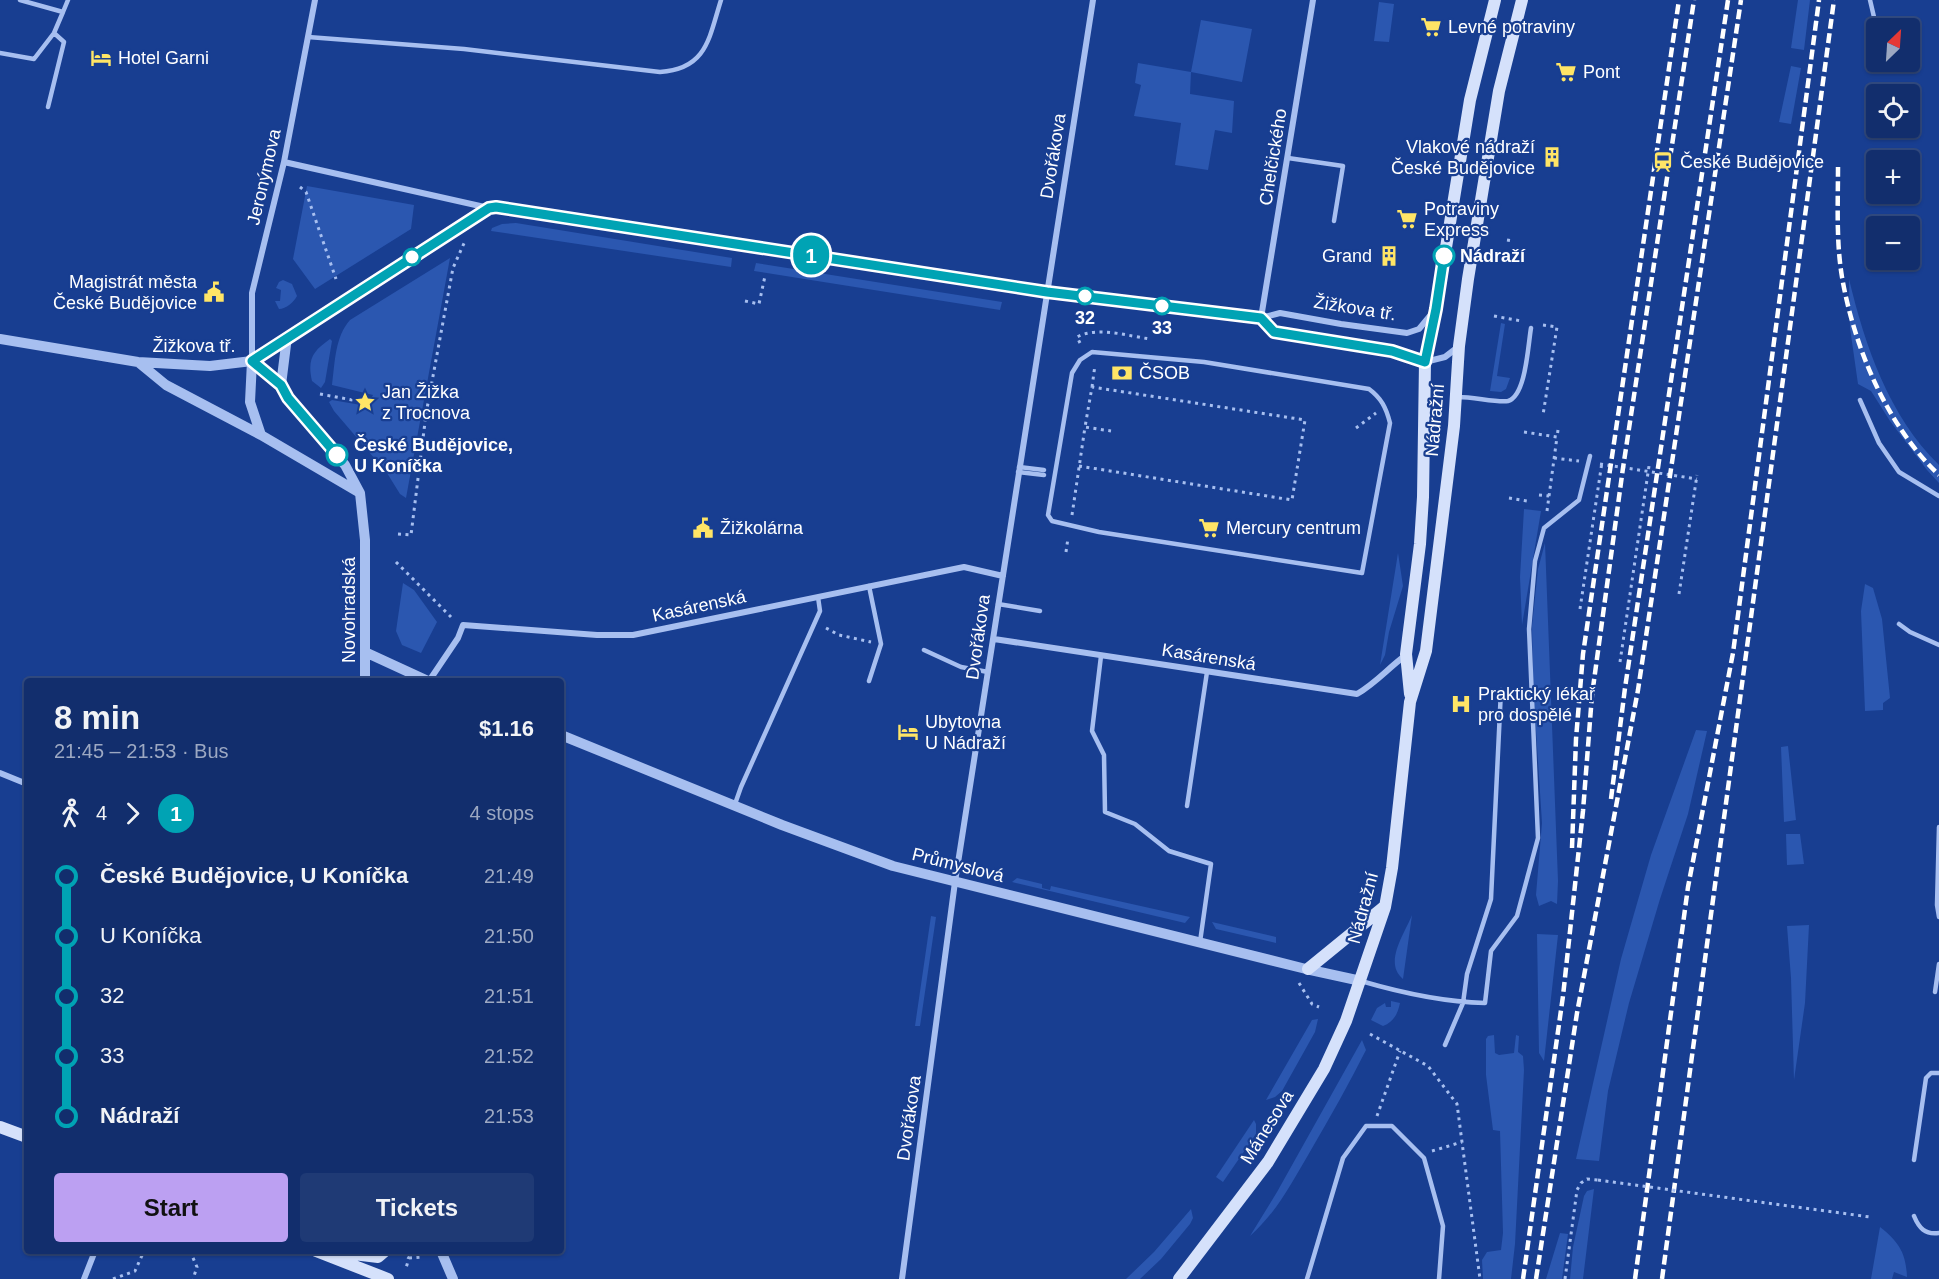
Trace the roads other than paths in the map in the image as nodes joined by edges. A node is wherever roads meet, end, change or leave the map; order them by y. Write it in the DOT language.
graph roads {
  1 [pos="20,0"];
  2 [pos="68,0"];
  3 [pos="315,0"];
  4 [pos="721,0"];
  5 [pos="1093,0"];
  6 [pos="1313,0"];
  7 [pos="1495,0"];
  8 [pos="1522,0"];
  9 [pos="1870,0"];
  10 [pos="63,12"];
  11 [pos="1874,16"];
  12 [pos="54,33"];
  13 [pos="308,37"];
  14 [pos="0,53"];
  15 [pos="48,107"];
  16 [pos="1288,158"];
  17 [pos="284,162"];
  18 [pos="489,208"];
  19 [pos="1334,221"];
  20 [pos="1047,292"];
  21 [pos="1436,309"];
  22 [pos="1261,318"];
  23 [pos="1531,328"];
  24 [pos="287,337"];
  25 [pos="0,339"];
  26 [pos="1460,346"];
  27 [pos="252,361"];
  28 [pos="138,362"];
  29 [pos="1425,362"];
  30 [pos="281,385"];
  31 [pos="1456,397"];
  32 [pos="1860,400"];
  33 [pos="261,435"];
  34 [pos="1590,456"];
  35 [pos="1019,469"];
  36 [pos="1044,473"];
  37 [pos="360,493"];
  38 [pos="1939,496"];
  39 [pos="1362,573"];
  40 [pos="1003,576"];
  41 [pos="869,586"];
  42 [pos="818,597"];
  43 [pos="998,604"];
  44 [pos="1040,611"];
  45 [pos="1899,624"];
  46 [pos="994,639"];
  47 [pos="1939,645"];
  48 [pos="924,650"];
  49 [pos="365,652"];
  50 [pos="1406,654"];
  51 [pos="1101,656"];
  52 [pos="988,672"];
  53 [pos="1207,672"];
  54 [pos="365,678"];
  55 [pos="421,678"];
  56 [pos="430,678"];
  57 [pos="869,681"];
  58 [pos="1501,690"];
  59 [pos="1410,702"];
  60 [pos="564,736"];
  61 [pos="0,773"];
  62 [pos="24,783"];
  63 [pos="735,806"];
  64 [pos="1187,806"];
  65 [pos="1939,827"];
  66 [pos="1938,838"];
  67 [pos="955,882"];
  68 [pos="1385,907"];
  69 [pos="1939,916"];
  70 [pos="1200,942"];
  71 [pos="1939,964"];
  72 [pos="1308,969"];
  73 [pos="1361,981"];
  74 [pos="1935,992"];
  75 [pos="1463,1003"];
  76 [pos="1445,1045"];
  77 [pos="1939,1073"];
  78 [pos="0,1127"];
  79 [pos="24,1136"];
  80 [pos="1914,1160"];
  81 [pos="1914,1216"];
  82 [pos="1939,1233"];
  83 [pos="94,1254"];
  84 [pos="324,1254"];
  85 [pos="352,1254"];
  86 [pos="382,1254"];
  87 [pos="442,1254"];
  88 [pos="84,1279"];
  89 [pos="388,1279"];
  90 [pos="453,1279"];
  91 [pos="902,1279"];
  92 [pos="1179,1279"];
  93 [pos="1307,1279"];
  94 [pos="1439,1279"];
  1 -- 10 [label="lane"];
  2 -- 10 [label="lane"];
  3 -- 13 [label="street, Jeronýmova"];
  4 -- 13 [label="lane"];
  5 -- 20 [label="street, Dvořákova"];
  6 -- 16 [label="street, Chelčického"];
  7 -- 21 [label="main road, Nádražní"];
  8 -- 26 [label="main road, Nádražní"];
  9 -- 11 [label="lane"];
  10 -- 12 [label="lane"];
  12 -- 14 [label="lane"];
  12 -- 15 [label="lane"];
  13 -- 17 [label="street, Jeronýmova"];
  16 -- 19 [label="lane"];
  16 -- 22 [label="street, Chelčického"];
  17 -- 18 [label="street, Žižkova tř."];
  17 -- 27 [label="street, Jeronýmova"];
  18 -- 20 [label="street, Žižkova tř."];
  18 -- 24 [label="street, Žižkova tř."];
  20 -- 22 [label="street, Žižkova tř."];
  20 -- 35 [label="street, Dvořákova"];
  21 -- 22 [label="street, Žižkova tř."];
  21 -- 29 [label="main road, Nádražní"];
  22 -- 29 [label="street, Žižkova tř."];
  23 -- 31 [label="lane"];
  24 -- 27 [label="street, Žižkova tř."];
  24 -- 30 [label="street"];
  25 -- 28 [label="street, Žižkova tř."];
  26 -- 29 [label="street"];
  26 -- 31 [label="main road, Nádražní"];
  27 -- 28 [label="street, Žižkova tř."];
  27 -- 30 [label="street"];
  27 -- 33 [label="street"];
  28 -- 33 [label="street"];
  29 -- 50 [label="main road, Nádražní"];
  30 -- 37 [label="street"];
  31 -- 59 [label="main road, Nádražní"];
  32 -- 38 [label="lane"];
  33 -- 37 [label="street"];
  34 -- 75 [label="lane"];
  35 -- 36 [label="lane"];
  35 -- 40 [label="street, Dvořákova"];
  37 -- 49 [label="street, Novohradská"];
  39 -- 39 [label="lane"];
  40 -- 41 [label="street, Kasárenská"];
  40 -- 43 [label="street, Dvořákova"];
  41 -- 42 [label="street, Kasárenská"];
  41 -- 57 [label="lane"];
  42 -- 56 [label="street, Kasárenská"];
  42 -- 63 [label="lane"];
  43 -- 44 [label="lane"];
  43 -- 46 [label="street, Dvořákova"];
  45 -- 47 [label="lane"];
  46 -- 51 [label="street, Kasárenská"];
  46 -- 52 [label="street, Dvořákova"];
  48 -- 52 [label="lane"];
  49 -- 54 [label="street, Novohradská"];
  49 -- 55 [label="street"];
  50 -- 53 [label="street, Kasárenská"];
  50 -- 59 [label="main road, Nádražní"];
  51 -- 53 [label="street, Kasárenská"];
  51 -- 70 [label="lane"];
  52 -- 67 [label="street, Dvořákova"];
  53 -- 64 [label="lane"];
  58 -- 75 [label="lane"];
  59 -- 68 [label="main road, Nádražní"];
  60 -- 63 [label="street, Průmyslová"];
  61 -- 62 [label="street"];
  63 -- 67 [label="street, Průmyslová"];
  65 -- 66 [label="lane"];
  66 -- 69 [label="lane"];
  67 -- 70 [label="street, Průmyslová"];
  67 -- 91 [label="street, Dvořákova"];
  68 -- 72 [label="main road"];
  68 -- 73 [label="main road, Nádražní"];
  70 -- 72 [label="street, Průmyslová"];
  71 -- 74 [label="lane"];
  72 -- 73 [label="street, Průmyslová"];
  73 -- 75 [label="lane"];
  73 -- 92 [label="main road, Mánesova"];
  75 -- 76 [label="lane"];
  77 -- 80 [label="lane"];
  78 -- 79 [label="main road"];
  81 -- 82 [label="lane"];
  83 -- 88 [label="street"];
  84 -- 89 [label="main road"];
  85 -- 86 [label="main road"];
  87 -- 90 [label="street"];
  93 -- 94 [label="lane"];
}
